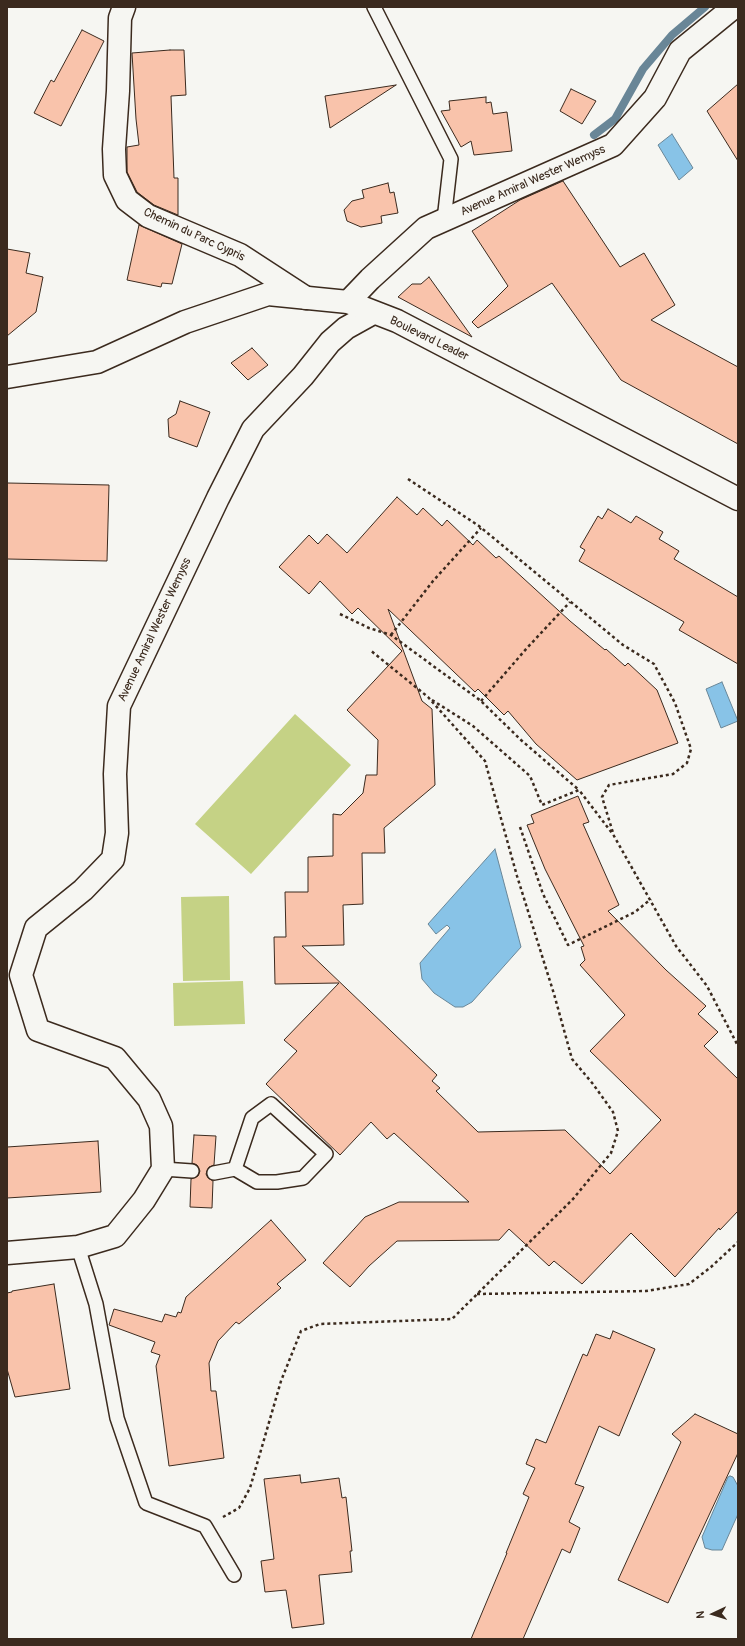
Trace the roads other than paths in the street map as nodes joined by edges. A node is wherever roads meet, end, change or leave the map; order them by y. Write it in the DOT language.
graph roads {
  1 [pos="124,7"];
  2 [pos="374,7"];
  3 [pos="734,7"];
  4 [pos="444,220"];
  5 [pos="306,298"];
  6 [pos="348,302"];
  7 [pos="373,313"];
  8 [pos="7,377"];
  9 [pos="738,499"];
  10 [pos="163,1169"];
  11 [pos="235,1169"];
  12 [pos="192,1171"];
  13 [pos="214,1173"];
  14 [pos="78,1247"];
  15 [pos="7,1253"];
  16 [pos="234,1575"];
  1 -- 5 [label="street, Chemin du Parc Cypris"];
  2 -- 4 [label="lane"];
  3 -- 4 [label="street, Avenue Amiral Wester Wemyss"];
  4 -- 6 [label="street, Avenue Amiral Wester Wemyss"];
  5 -- 6 [label="street, Boulevard Leader"];
  5 -- 8 [label="street, Boulevard Leader"];
  6 -- 7 [label="street, Boulevard Leader"];
  7 -- 9 [label="street, Boulevard Leader"];
  7 -- 10 [label="street, Avenue Amiral Wester Wemyss"];
  10 -- 12 [label="lane"];
  10 -- 14 [label="street"];
  11 -- 11 [label="lane"];
  11 -- 13 [label="lane"];
  14 -- 15 [label="street"];
  14 -- 16 [label="lane"];
}
